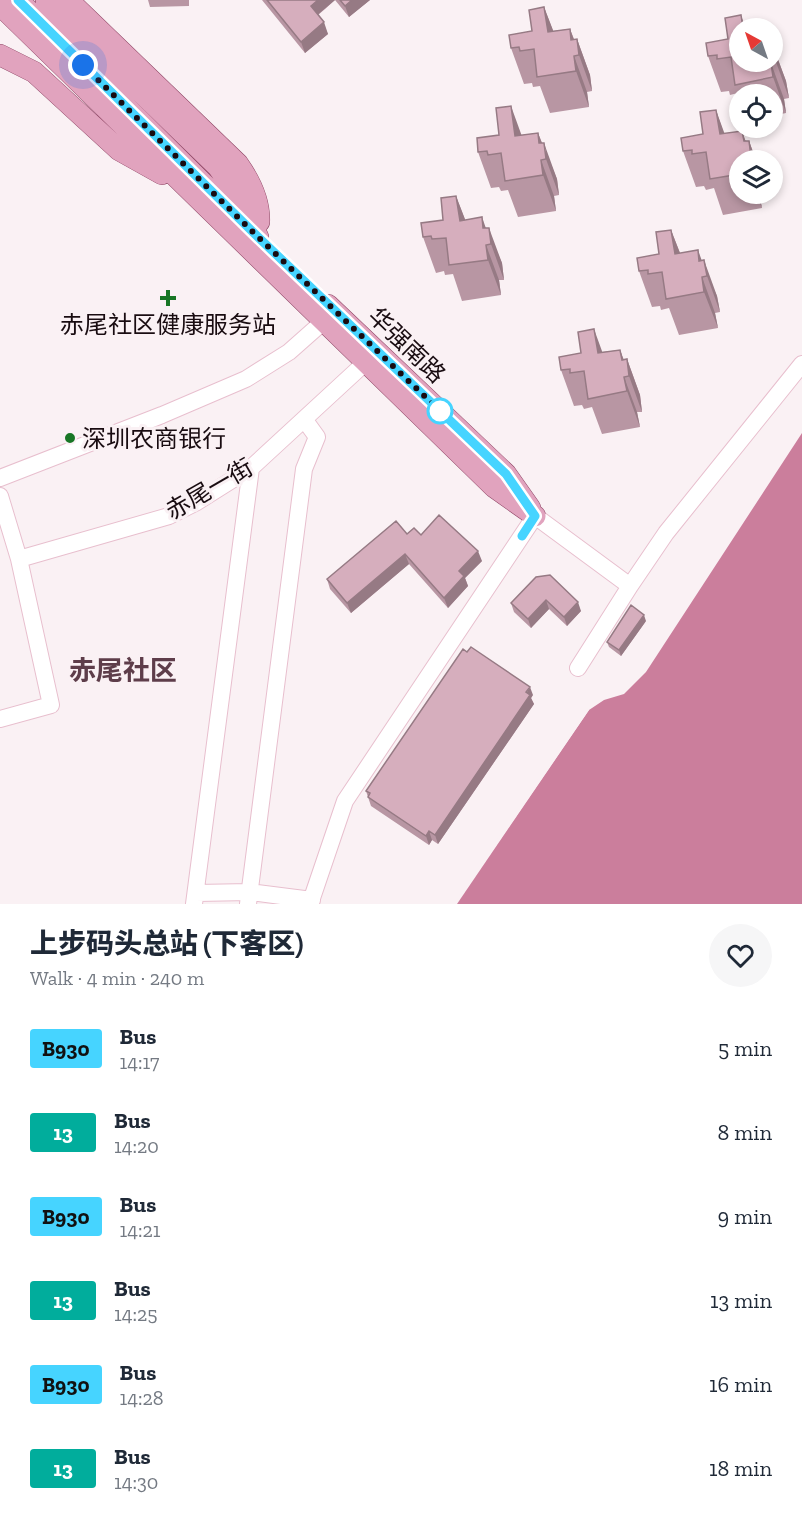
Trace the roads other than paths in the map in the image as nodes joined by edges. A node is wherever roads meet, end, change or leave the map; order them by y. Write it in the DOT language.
graph roads {
  1 [pos="18,0"];
  2 [pos="46,0"];
  3 [pos="68,0"];
  4 [pos="0,5"];
  5 [pos="0,55"];
  6 [pos="188,190"];
  7 [pos="258,237"];
  8 [pos="324,321"];
  9 [pos="366,362"];
  10 [pos="802,364"];
  11 [pos="304,419"];
  12 [pos="250,468"];
  13 [pos="0,478"];
  14 [pos="0,496"];
  15 [pos="535,516"];
  16 [pos="3,520"];
  17 [pos="19,559"];
  18 [pos="630,586"];
  19 [pos="578,668"];
  20 [pos="0,719"];
  21 [pos="195,898"];
  22 [pos="249,898"];
  23 [pos="311,902"];
  1 -- 7 [label="main road, 华强南路"];
  2 -- 7 [label="main road"];
  3 -- 7 [label="main road"];
  4 -- 6 [label="main road, 华强南路"];
  5 -- 6 [label="main road"];
  6 -- 8 [label="main road, 华强南路"];
  7 -- 15 [label="main road, 华强南路"];
  8 -- 9 [label="main road, 华强南路"];
  8 -- 13 [label="street"];
  9 -- 11 [label="street, 赤尾一街"];
  9 -- 15 [label="main road, 华强南路"];
  10 -- 18 [label="street"];
  11 -- 12 [label="street, 赤尾一街"];
  11 -- 22 [label="street"];
  12 -- 17 [label="street, 赤尾一街"];
  12 -- 21 [label="street"];
  14 -- 16 [label="street"];
  15 -- 18 [label="street"];
  15 -- 23 [label="street"];
  16 -- 17 [label="street"];
  17 -- 20 [label="street"];
  18 -- 19 [label="street"];
  21 -- 22 [label="street"];
  22 -- 23 [label="street"];
}
